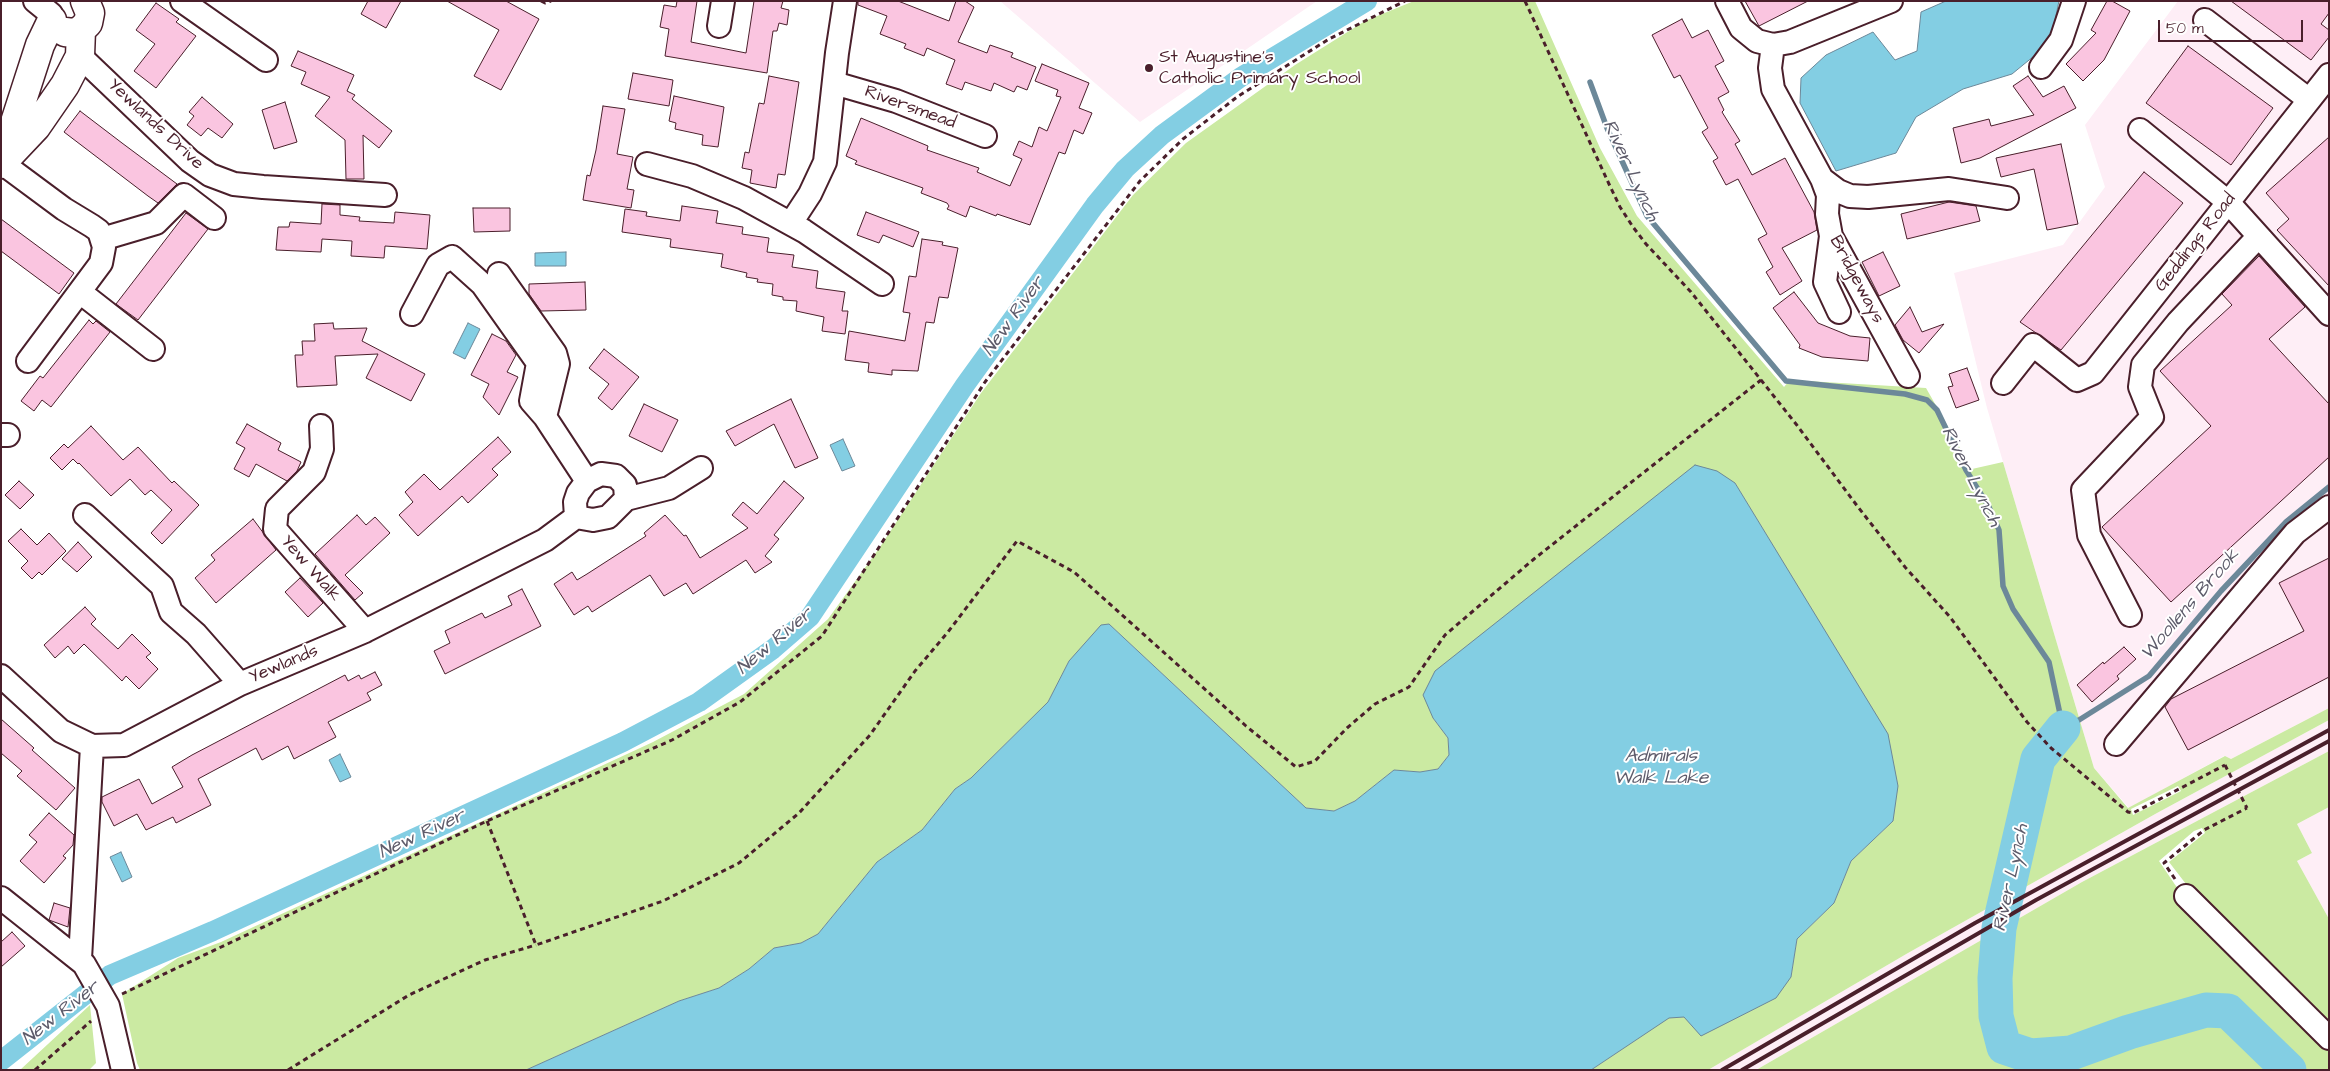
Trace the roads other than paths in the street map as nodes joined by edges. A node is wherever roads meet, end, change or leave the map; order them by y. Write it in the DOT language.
graph roads {
  1 [pos="182,1"];
  2 [pos="724,1"];
  3 [pos="845,1"];
  4 [pos="1727,1"];
  5 [pos="1891,1"];
  6 [pos="2074,1"];
  7 [pos="48,9"];
  8 [pos="88,20"];
  9 [pos="2205,20"];
  10 [pos="719,26"];
  11 [pos="1773,45"];
  12 [pos="266,60"];
  13 [pos="2041,67"];
  14 [pos="2329,75"];
  15 [pos="834,83"];
  16 [pos="2308,99"];
  17 [pos="2140,130"];
  18 [pos="985,136"];
  19 [pos="1,164"];
  20 [pos="647,164"];
  21 [pos="1822,179"];
  22 [pos="385,195"];
  23 [pos="2007,198"];
  24 [pos="2228,202"];
  25 [pos="214,218"];
  26 [pos="791,223"];
  27 [pos="1831,236"];
  28 [pos="2258,237"];
  29 [pos="102,239"];
  30 [pos="499,274"];
  31 [pos="882,284"];
  32 [pos="80,292"];
  33 [pos="1839,312"];
  34 [pos="412,314"];
  35 [pos="2329,314"];
  36 [pos="154,349"];
  37 [pos="28,361"];
  38 [pos="1908,376"];
  39 [pos="2002,383"];
  40 [pos="545,417"];
  41 [pos="321,426"];
  42 [pos="701,468"];
  43 [pos="587,481"];
  44 [pos="626,499"];
  45 [pos="2329,507"];
  46 [pos="85,515"];
  47 [pos="576,516"];
  48 [pos="2130,615"];
  49 [pos="365,631"];
  50 [pos="1,676"];
  51 [pos="240,684"];
  52 [pos="2116,744"];
  53 [pos="92,746"];
  54 [pos="2186,896"];
  55 [pos="1,898"];
  56 [pos="82,962"];
  57 [pos="2329,1038"];
  58 [pos="123,1070"];
  1 -- 12 [label="street"];
  2 -- 10 [label="street"];
  3 -- 15 [label="street"];
  4 -- 11 [label="street"];
  5 -- 11 [label="street"];
  6 -- 13 [label="street"];
  7 -- 8 [label="main road"];
  7 -- 19 [label="main road"];
  8 -- 19 [label="main road"];
  8 -- 22 [label="street, Yewlands Drive"];
  9 -- 16 [label="street"];
  11 -- 21 [label="street"];
  14 -- 16 [label="street, Geddings Road"];
  15 -- 18 [label="street, Riversmead"];
  15 -- 26 [label="street"];
  16 -- 24 [label="street, Geddings Road"];
  17 -- 24 [label="street"];
  19 -- 29 [label="street"];
  20 -- 26 [label="street"];
  21 -- 23 [label="street"];
  21 -- 27 [label="street, Bridgeways"];
  24 -- 28 [label="street"];
  24 -- 39 [label="street, Geddings Road"];
  25 -- 29 [label="street"];
  26 -- 31 [label="street"];
  27 -- 33 [label="street"];
  27 -- 38 [label="street, Bridgeways"];
  28 -- 35 [label="street"];
  28 -- 48 [label="street"];
  29 -- 32 [label="street"];
  30 -- 40 [label="street"];
  32 -- 36 [label="street"];
  32 -- 37 [label="street"];
  34 -- 40 [label="street"];
  40 -- 43 [label="street"];
  41 -- 49 [label="street, Yew Walk"];
  42 -- 44 [label="street"];
  43 -- 44 [label="street"];
  43 -- 47 [label="street"];
  44 -- 47 [label="street"];
  45 -- 52 [label="street"];
  46 -- 51 [label="street"];
  47 -- 49 [label="street, Yewlands"];
  49 -- 51 [label="street, Yewlands"];
  50 -- 53 [label="street, Yewlands"];
  51 -- 53 [label="street, Yewlands"];
  53 -- 56 [label="street"];
  54 -- 57 [label="street"];
  55 -- 56 [label="street"];
  56 -- 58 [label="street"];
}
